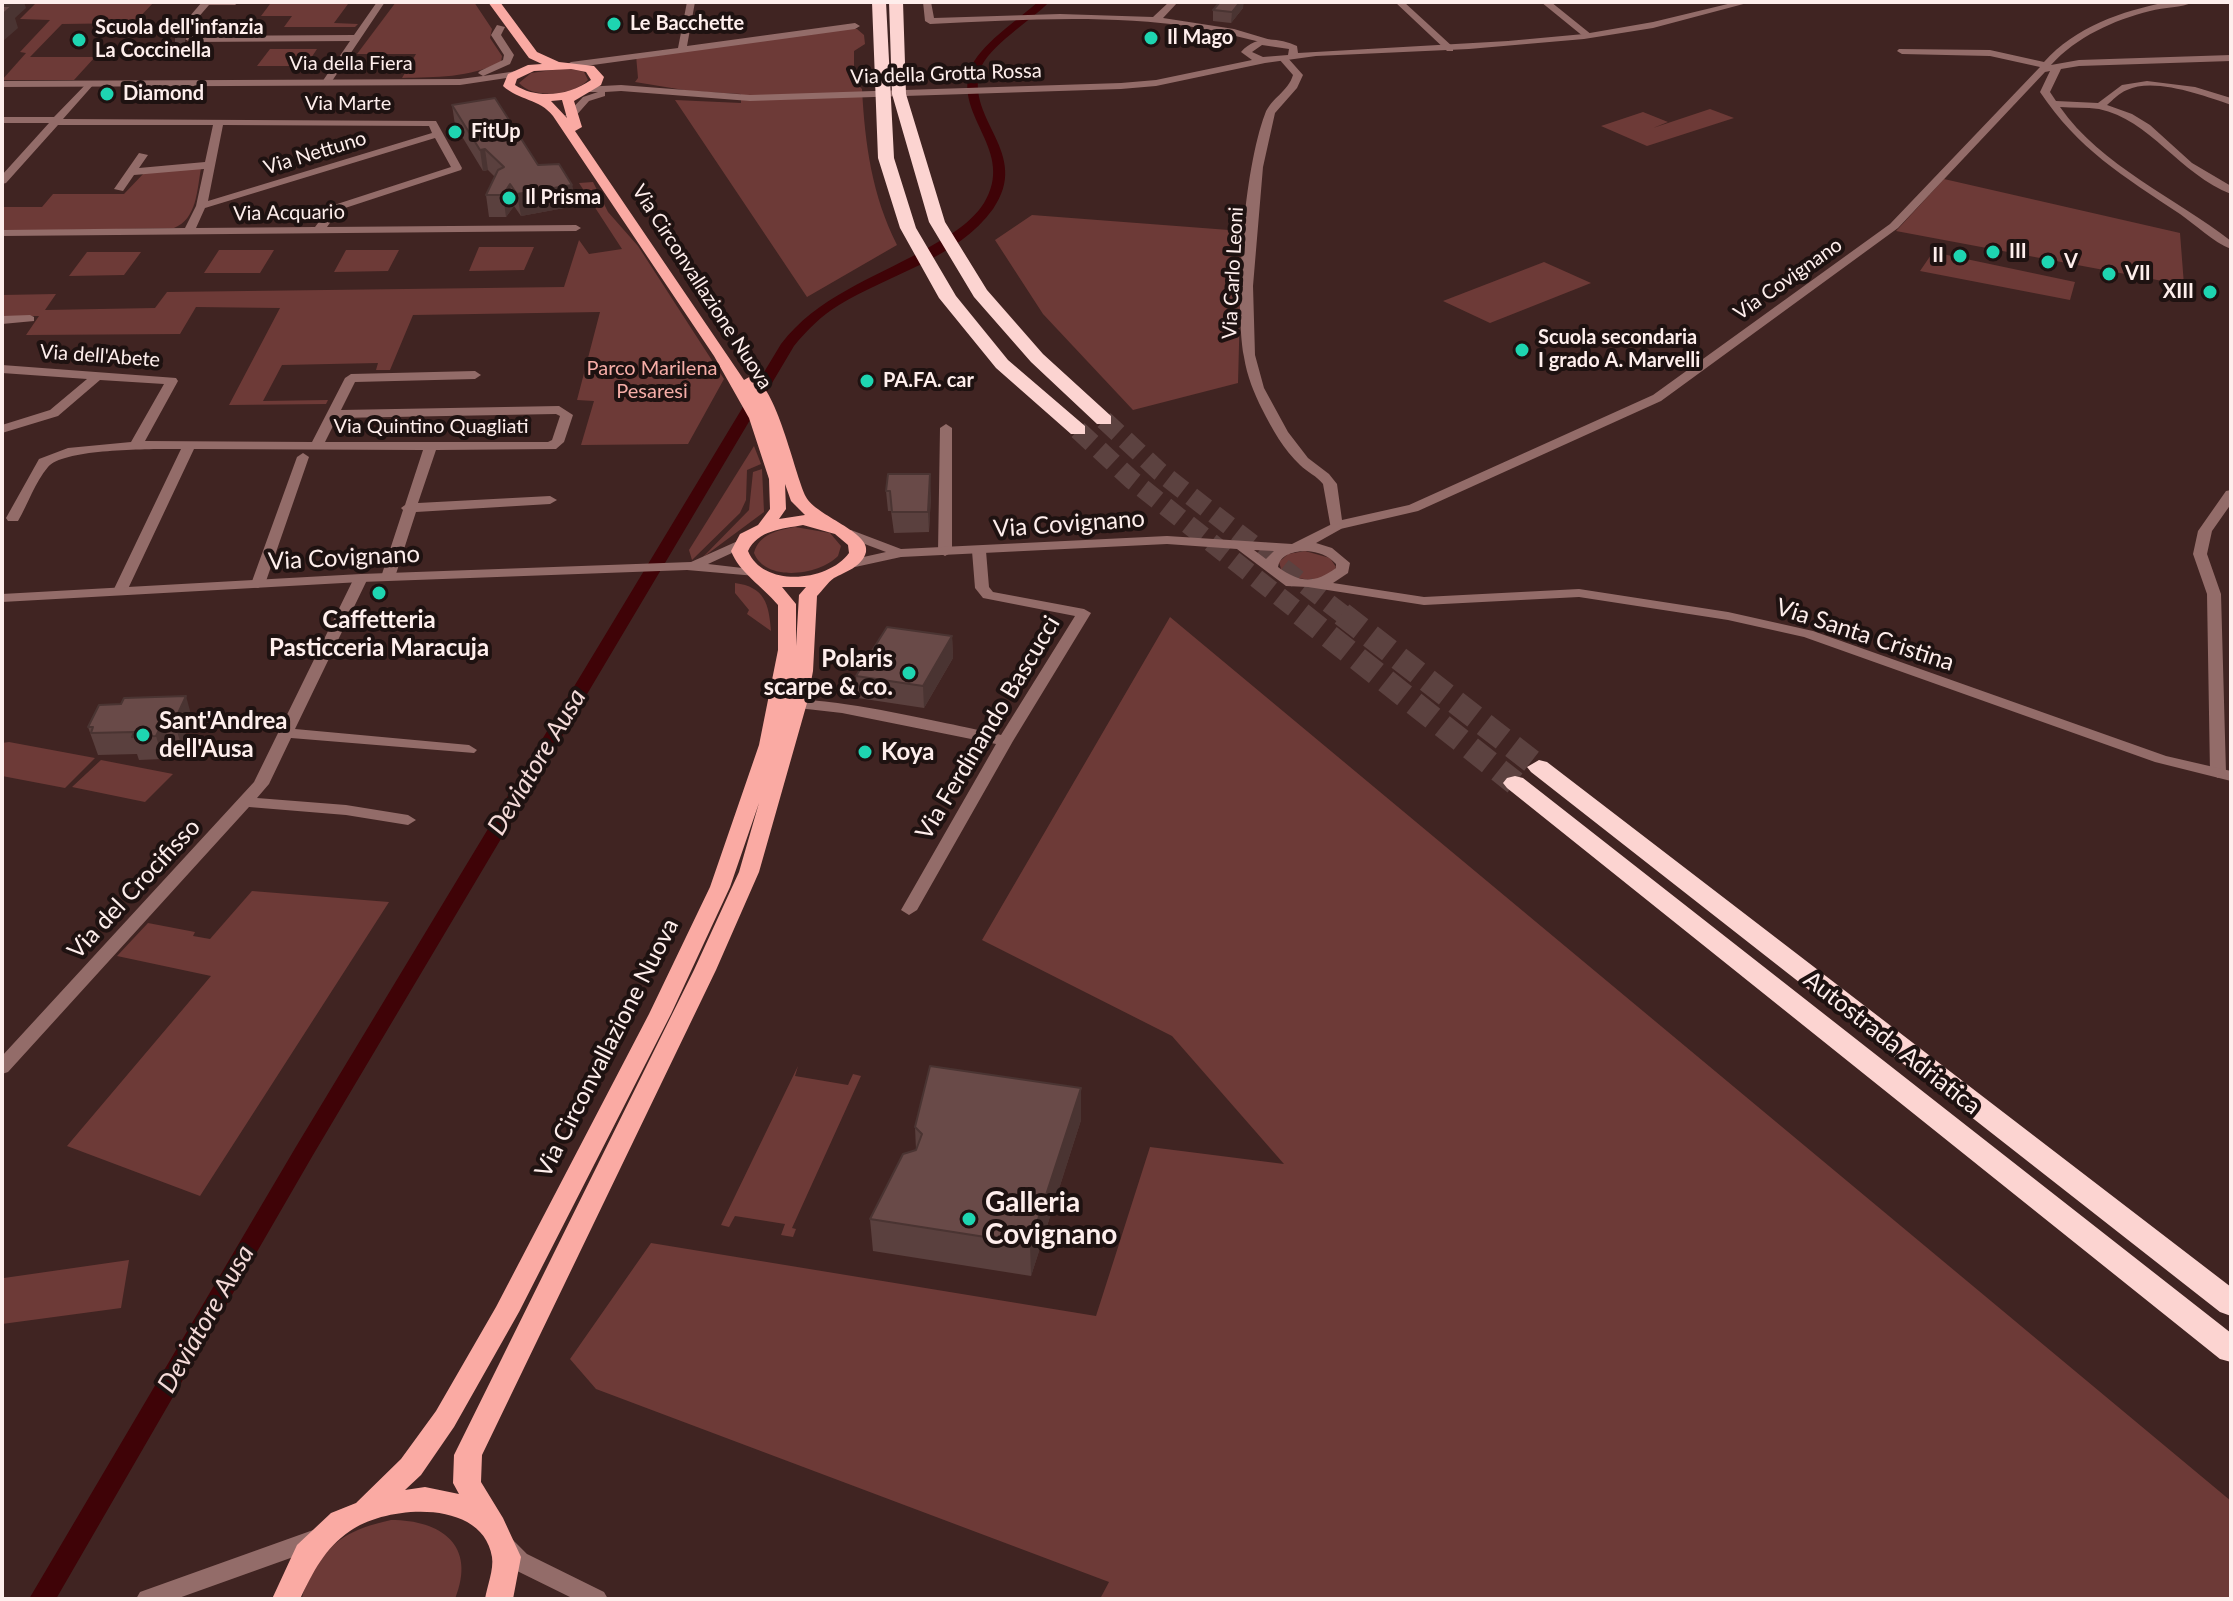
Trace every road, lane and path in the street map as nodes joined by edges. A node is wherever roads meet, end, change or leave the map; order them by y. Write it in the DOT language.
graph roads {
  1 [pos="207,2"];
  2 [pos="235,2"];
  3 [pos="381,2"];
  4 [pos="483,2"];
  5 [pos="494,2"];
  6 [pos="691,2"];
  7 [pos="879,2"];
  8 [pos="896,2"];
  9 [pos="927,2"];
  10 [pos="1174,2"];
  11 [pos="1399,2"];
  12 [pos="1545,2"];
  13 [pos="1747,2"];
  14 [pos="2189,2"];
  15 [pos="1156,20"];
  16 [pos="855,26"];
  17 [pos="500,27"];
  18 [pos="1231,31"];
  19 [pos="180,33"];
  20 [pos="1587,35"];
  21 [pos="356,38"];
  22 [pos="190,39"];
  23 [pos="1276,43"];
  24 [pos="682,47"];
  25 [pos="1247,49"];
  26 [pos="1450,49"];
  27 [pos="1902,51"];
  28 [pos="1289,54"];
  29 [pos="2231,58"];
  30 [pos="1266,60"];
  31 [pos="571,63"];
  32 [pos="555,65"];
  33 [pos="1225,67"];
  34 [pos="2048,67"];
  35 [pos="520,72"];
  36 [pos="598,77"];
  37 [pos="327,82"];
  38 [pos="396,82"];
  39 [pos="460,82"];
  40 [pos="2,84"];
  41 [pos="89,84"];
  42 [pos="512,89"];
  43 [pos="580,91"];
  44 [pos="667,93"];
  45 [pos="533,96"];
  46 [pos="2231,102"];
  47 [pos="2052,104"];
  48 [pos="2100,106"];
  49 [pos="570,116"];
  50 [pos="2,120"];
  51 [pos="54,121"];
  52 [pos="219,122"];
  53 [pos="439,134"];
  54 [pos="143,155"];
  55 [pos="209,165"];
  56 [pos="132,172"];
  57 [pos="2,181"];
  58 [pos="119,189"];
  59 [pos="2231,191"];
  60 [pos="201,206"];
  61 [pos="576,228"];
  62 [pos="318,231"];
  63 [pos="189,232"];
  64 [pos="2,233"];
  65 [pos="2231,246"];
  66 [pos="30,319"];
  67 [pos="2,320"];
  68 [pos="2,369"];
  69 [pos="739,372"];
  70 [pos="475,375"];
  71 [pos="97,376"];
  72 [pos="333,414"];
  73 [pos="1104,420"];
  74 [pos="946,428"];
  75 [pos="2,429"];
  76 [pos="1078,430"];
  77 [pos="769,432"];
  78 [pos="136,445"];
  79 [pos="189,446"];
  80 [pos="316,447"];
  81 [pos="430,447"];
  82 [pos="303,457"];
  83 [pos="2231,494"];
  84 [pos="550,500"];
  85 [pos="408,508"];
  86 [pos="13,518"];
  87 [pos="822,521"];
  88 [pos="765,526"];
  89 [pos="1336,526"];
  90 [pos="851,534"];
  91 [pos="740,544"];
  92 [pos="1239,547"];
  93 [pos="1295,548"];
  94 [pos="979,551"];
  95 [pos="945,552"];
  96 [pos="901,553"];
  97 [pos="1332,553"];
  98 [pos="846,565"];
  99 [pos="687,566"];
  100 [pos="1271,568"];
  101 [pos="1343,570"];
  102 [pos="758,575"];
  103 [pos="826,576"];
  104 [pos="388,577"];
  105 [pos="361,578"];
  106 [pos="258,584"];
  107 [pos="1314,585"];
  108 [pos="120,591"];
  109 [pos="1378,596"];
  110 [pos="2,598"];
  111 [pos="798,703"];
  112 [pos="288,733"];
  113 [pos="1005,741"];
  114 [pos="469,750"];
  115 [pos="1539,767"];
  116 [pos="2225,775"];
  117 [pos="1515,783"];
  118 [pos="245,802"];
  119 [pos="408,820"];
  120 [pos="909,910"];
  121 [pos="2,1068"];
  122 [pos="2231,1304"];
  123 [pos="2231,1350"];
  124 [pos="367,1508"];
  125 [pos="496,1535"];
  126 [pos="321,1537"];
  127 [pos="148,1599"];
  128 [pos="286,1599"];
  129 [pos="499,1599"];
  130 [pos="596,1599"];
  1 -- 2 [label="street"];
  1 -- 19 [label="street"];
  3 -- 21 [label="street"];
  4 -- 17 [label="main road"];
  5 -- 32 [label="main road"];
  6 -- 24 [label="street"];
  7 -- 76 [label="highway"];
  8 -- 73 [label="highway"];
  9 -- 15 [label="street"];
  10 -- 15 [label="street"];
  11 -- 26 [label="street"];
  12 -- 20 [label="street"];
  13 -- 20 [label="street"];
  14 -- 34 [label="street, Via Covignano"];
  15 -- 18 [label="street"];
  16 -- 24 [label="street"];
  17 -- 35 [label="main road"];
  17 -- 38 [label="street"];
  18 -- 23 [label="street"];
  18 -- 25 [label="street"];
  20 -- 26 [label="street"];
  21 -- 22 [label="street"];
  21 -- 37 [label="street"];
  23 -- 25 [label="street"];
  23 -- 28 [label="street"];
  24 -- 31 [label="street"];
  25 -- 30 [label="street"];
  25 -- 33 [label="street, Via della Grotta Rossa"];
  26 -- 28 [label="street"];
  27 -- 34 [label="street"];
  28 -- 30 [label="street, Via della Grotta Rossa"];
  28 -- 89 [label="street, Via Carlo Leoni"];
  29 -- 34 [label="street"];
  30 -- 33 [label="street, Via della Grotta Rossa"];
  31 -- 32 [label="main road"];
  31 -- 36 [label="main road"];
  32 -- 35 [label="main road"];
  33 -- 44 [label="street, Via della Grotta Rossa"];
  34 -- 47 [label="street"];
  34 -- 89 [label="street, Via Covignano"];
  35 -- 39 [label="street, Via della Fiera"];
  35 -- 42 [label="main road"];
  36 -- 43 [label="main road"];
  36 -- 44 [label="street, Via della Grotta Rossa"];
  37 -- 38 [label="street, Via della Fiera"];
  37 -- 41 [label="street, Via della Fiera"];
  38 -- 39 [label="street, Via della Fiera"];
  39 -- 42 [label="street, Via della Fiera"];
  40 -- 41 [label="street, Via della Fiera"];
  41 -- 51 [label="street"];
  42 -- 45 [label="main road, Via Circonvallazione Nuova"];
  43 -- 44 [label="street, Via della Grotta Rossa"];
  43 -- 45 [label="main road, Via Circonvallazione Nuova"];
  43 -- 49 [label="main road"];
  44 -- 49 [label="street"];
  45 -- 69 [label="main road, Via Circonvallazione Nuova"];
  46 -- 48 [label="street"];
  47 -- 48 [label="street"];
  47 -- 65 [label="street"];
  48 -- 59 [label="street"];
  49 -- 69 [label="main road, Via Circonvallazione Nuova"];
  50 -- 51 [label="street, Via Marte"];
  51 -- 52 [label="street, Via Marte"];
  51 -- 57 [label="street"];
  52 -- 53 [label="street, Via Marte"];
  52 -- 55 [label="street"];
  53 -- 60 [label="street, Via Nettuno"];
  53 -- 62 [label="street"];
  54 -- 56 [label="street"];
  55 -- 56 [label="street"];
  55 -- 60 [label="street"];
  56 -- 58 [label="street"];
  60 -- 63 [label="street"];
  61 -- 62 [label="street, Via Acquario"];
  62 -- 63 [label="street, Via Acquario"];
  63 -- 64 [label="street, Via Acquario"];
  66 -- 67 [label="street, Via dell'Abete"];
  68 -- 71 [label="street, Via dell'Abete"];
  69 -- 77 [label="main road, Via Circonvallazione Nuova"];
  70 -- 72 [label="street, Via Quintino Quagliati"];
  71 -- 75 [label="street"];
  71 -- 78 [label="street, Via dell'Abete"];
  72 -- 80 [label="street, Via Quintino Quagliati"];
  72 -- 81 [label="street, Via Quintino Quagliati"];
  74 -- 95 [label="street"];
  77 -- 87 [label="main road, Via Circonvallazione Nuova"];
  77 -- 88 [label="main road, Via Circonvallazione Nuova"];
  78 -- 79 [label="street"];
  78 -- 86 [label="street"];
  79 -- 80 [label="street"];
  79 -- 108 [label="street"];
  80 -- 81 [label="street, Via Quintino Quagliati"];
  81 -- 85 [label="street"];
  82 -- 106 [label="street"];
  83 -- 116 [label="street"];
  84 -- 85 [label="street"];
  85 -- 104 [label="street"];
  87 -- 88 [label="main road, Via Circonvallazione Nuova"];
  87 -- 90 [label="main road, Via Circonvallazione Nuova"];
  88 -- 91 [label="main road, Via Circonvallazione Nuova"];
  89 -- 93 [label="street, Via Covignano"];
  89 -- 97 [label="street"];
  90 -- 96 [label="street, Via Covignano"];
  90 -- 98 [label="main road"];
  91 -- 99 [label="street, Via Covignano"];
  91 -- 102 [label="main road, Via Circonvallazione Nuova"];
  92 -- 93 [label="street, Via Covignano"];
  92 -- 94 [label="street, Via Covignano"];
  92 -- 100 [label="street, Via Covignano"];
  93 -- 97 [label="street, Via Covignano"];
  93 -- 100 [label="street, Via Covignano"];
  94 -- 95 [label="street, Via Covignano"];
  94 -- 113 [label="street, Via Ferdinando Bascucci"];
  95 -- 96 [label="street, Via Covignano"];
  96 -- 98 [label="street, Via Covignano"];
  97 -- 101 [label="street, Via Santa Cristina"];
  98 -- 103 [label="main road"];
  99 -- 102 [label="street, Via Covignano"];
  99 -- 104 [label="street, Via Covignano"];
  100 -- 107 [label="street, Via Covignano"];
  101 -- 107 [label="street"];
  101 -- 109 [label="street, Via Santa Cristina"];
  102 -- 103 [label="main road"];
  102 -- 124 [label="main road, Via Circonvallazione Nuova"];
  103 -- 111 [label="main road"];
  104 -- 105 [label="street, Via Covignano"];
  105 -- 106 [label="street, Via Covignano"];
  105 -- 112 [label="street, Via del Crocifisso"];
  106 -- 108 [label="street, Via Covignano"];
  107 -- 109 [label="street, Via Santa Cristina"];
  108 -- 110 [label="street, Via Covignano"];
  109 -- 116 [label="street, Via Santa Cristina"];
  111 -- 113 [label="street"];
  111 -- 125 [label="main road"];
  112 -- 114 [label="street"];
  112 -- 118 [label="street, Via del Crocifisso"];
  113 -- 120 [label="street, Via Ferdinando Bascucci"];
  115 -- 122 [label="highway, Autostrada Adriatica"];
  117 -- 123 [label="highway, Autostrada Adriatica"];
  118 -- 119 [label="street"];
  118 -- 121 [label="street, Via del Crocifisso"];
  124 -- 125 [label="main road"];
  124 -- 126 [label="main road"];
  125 -- 129 [label="main road"];
  125 -- 130 [label="street"];
  126 -- 127 [label="street"];
  126 -- 128 [label="main road"];
}
